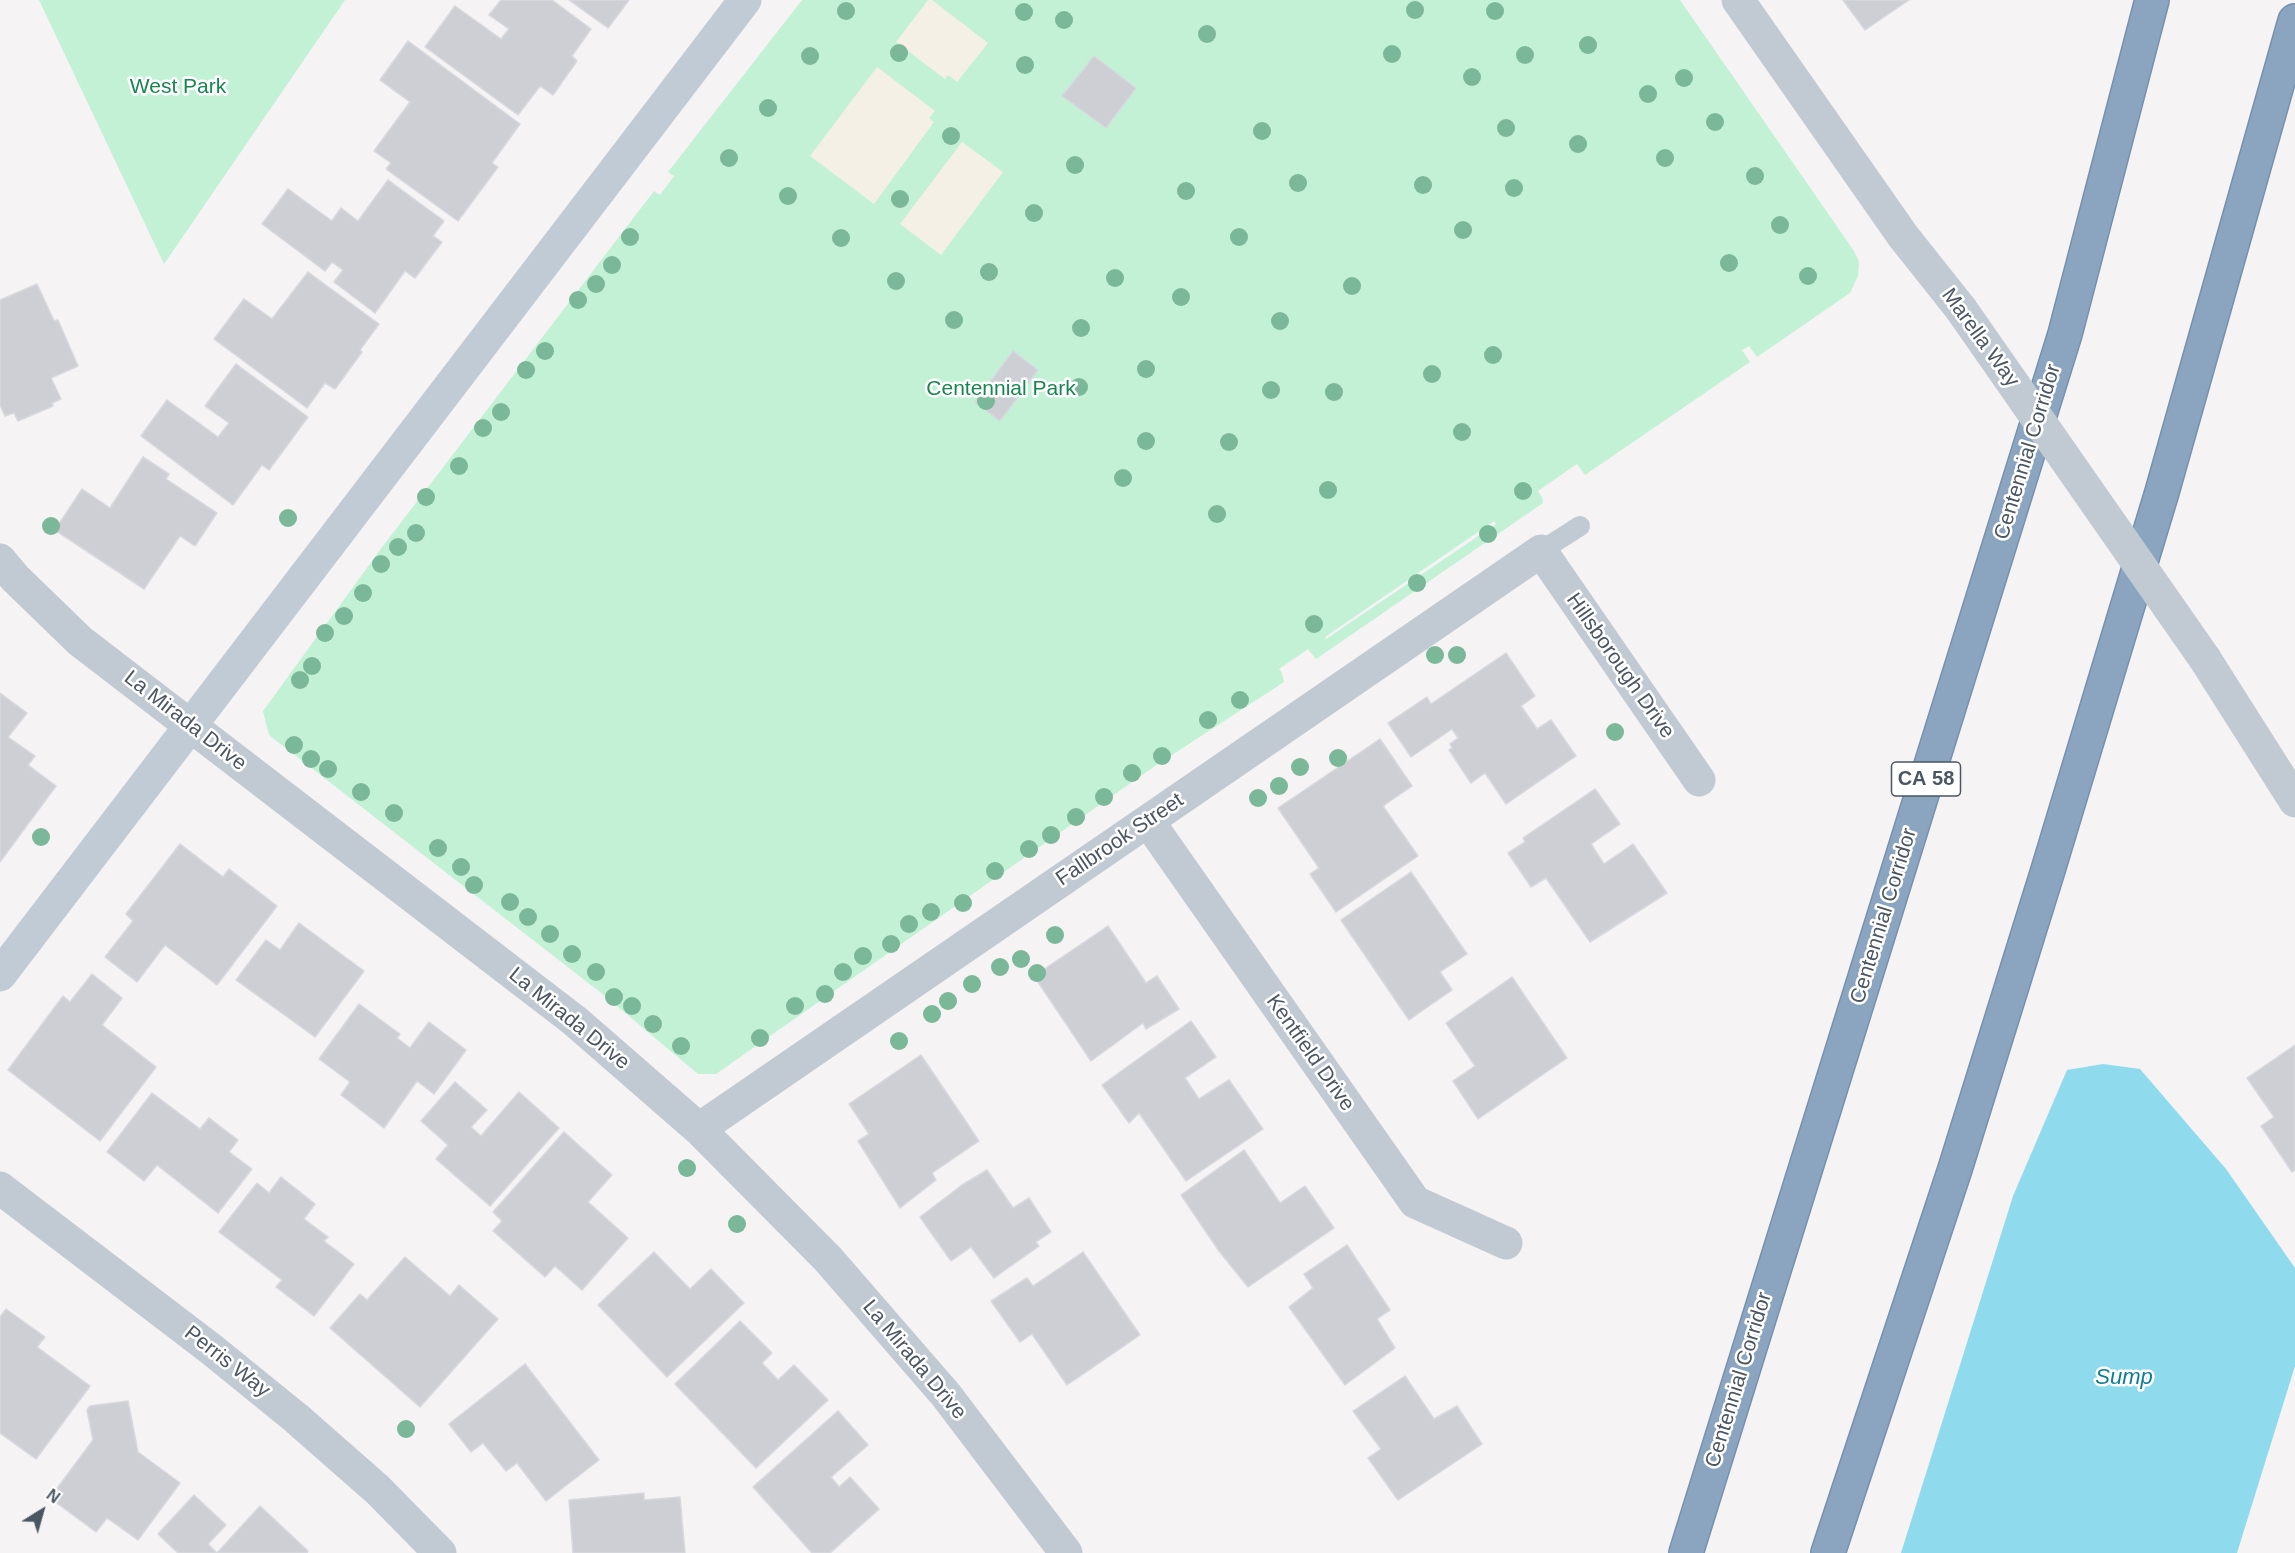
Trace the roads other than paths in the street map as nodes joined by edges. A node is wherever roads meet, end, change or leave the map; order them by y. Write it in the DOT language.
graph roads {
  1 [pos="745,0"];
  2 [pos="1738,0"];
  3 [pos="2152,0"];
  4 [pos="2295,21"];
  5 [pos="1580,526"];
  6 [pos="1541,551"];
  7 [pos="0,560"];
  8 [pos="190,726"];
  9 [pos="1699,780"];
  10 [pos="2295,801"];
  11 [pos="1148,821"];
  12 [pos="0,975"];
  13 [pos="699,1130"];
  14 [pos="0,1188"];
  15 [pos="1506,1243"];
  16 [pos="440,1553"];
  17 [pos="1066,1553"];
  18 [pos="1686,1553"];
  19 [pos="1828,1553"];
  1 -- 8 [label="street"];
  2 -- 10 [label="street, Marella Way, bridge"];
  3 -- 18 [label="highway, Centennial Corridor / CA 58"];
  4 -- 19 [label="highway"];
  5 -- 6 [label="lane"];
  6 -- 9 [label="street, Hillsborough Drive"];
  6 -- 11 [label="street, Fallbrook Street"];
  7 -- 8 [label="street, La Mirada Drive"];
  8 -- 12 [label="street"];
  8 -- 13 [label="street, La Mirada Drive"];
  11 -- 13 [label="street, Fallbrook Street"];
  11 -- 15 [label="street, Kentfield Drive"];
  13 -- 17 [label="street, La Mirada Drive"];
  14 -- 16 [label="street, Perris Way"];
}
